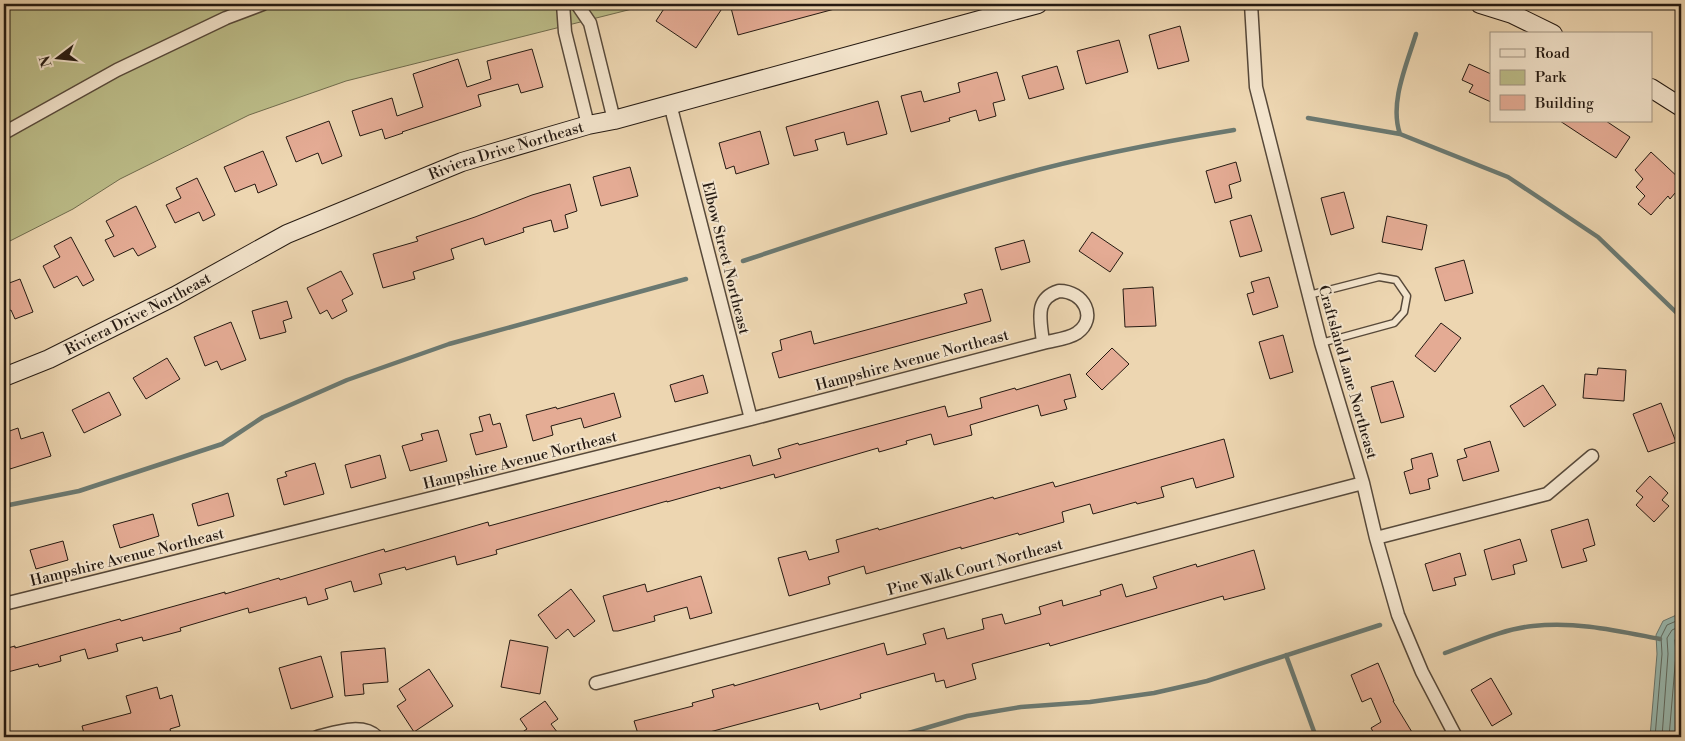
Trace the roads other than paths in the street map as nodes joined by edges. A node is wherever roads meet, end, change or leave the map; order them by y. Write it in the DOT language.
graph roads {
  1 [pos="263,4"];
  2 [pos="564,4"];
  3 [pos="577,4"];
  4 [pos="1038,4"];
  5 [pos="1251,4"];
  6 [pos="1480,4"];
  7 [pos="1549,32"];
  8 [pos="1652,89"];
  9 [pos="670,104"];
  10 [pos="1681,107"];
  11 [pos="614,120"];
  12 [pos="588,125"];
  13 [pos="4,133"];
  14 [pos="1309,295"];
  15 [pos="1043,343"];
  16 [pos="1321,343"];
  17 [pos="4,377"];
  18 [pos="751,419"];
  19 [pos="1592,456"];
  20 [pos="1362,482"];
  21 [pos="1376,538"];
  22 [pos="4,604"];
  23 [pos="596,683"];
  24 [pos="317,737"];
  25 [pos="377,737"];
  26 [pos="1456,737"];
  1 -- 13 [label="street"];
  2 -- 12 [label="street"];
  3 -- 11 [label="street"];
  4 -- 9 [label="street, Riviera Drive Northeast"];
  5 -- 14 [label="street, Craftsland Lane Northeast"];
  6 -- 7 [label="street"];
  8 -- 10 [label="street"];
  9 -- 11 [label="street, Riviera Drive Northeast"];
  9 -- 18 [label="street, Elbow Street Northeast"];
  11 -- 12 [label="street, Riviera Drive Northeast"];
  12 -- 17 [label="street, Riviera Drive Northeast"];
  14 -- 16 [label="street, Craftsland Lane Northeast"];
  14 -- 16 [label="lane"];
  15 -- 15 [label="street, Hampshire Avenue Northeast"];
  15 -- 18 [label="street, Hampshire Avenue Northeast"];
  16 -- 20 [label="street, Craftsland Lane Northeast"];
  18 -- 22 [label="street, Hampshire Avenue Northeast"];
  19 -- 21 [label="street"];
  20 -- 21 [label="street, Craftsland Lane Northeast"];
  20 -- 23 [label="street, Pine Walk Court Northeast"];
  21 -- 26 [label="street, Craftsland Lane Northeast"];
  24 -- 25 [label="street"];
}
